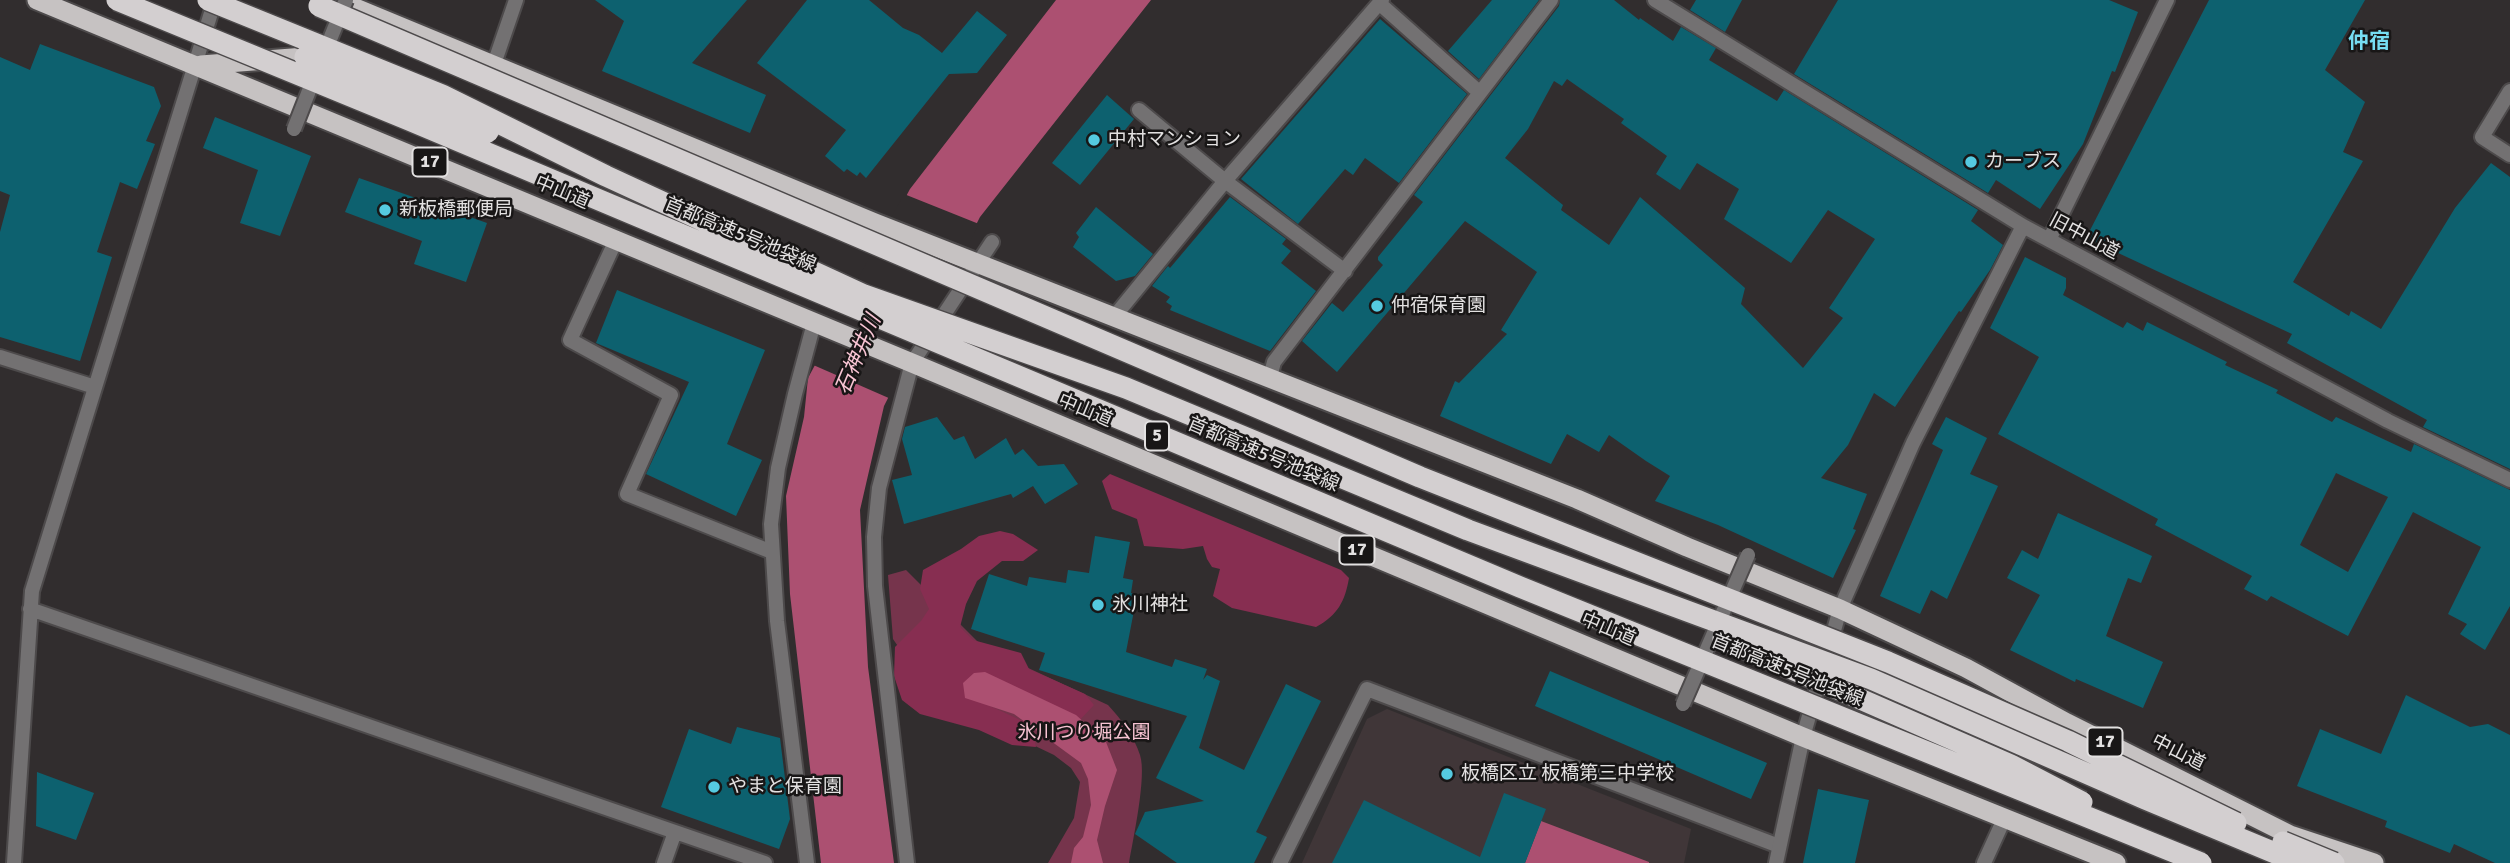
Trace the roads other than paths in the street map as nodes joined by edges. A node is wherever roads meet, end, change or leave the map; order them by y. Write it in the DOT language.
graph roads {
  1 [pos="37,0"];
  2 [pos="117,0"];
  3 [pos="208,0"];
  4 [pos="215,0"];
  5 [pos="346,0"];
  6 [pos="516,0"];
  7 [pos="1551,0"];
  8 [pos="1655,0"];
  9 [pos="2167,0"];
  10 [pos="1381,1"];
  11 [pos="327,3"];
  12 [pos="304,57"];
  13 [pos="494,64"];
  14 [pos="196,65"];
  15 [pos="2510,91"];
  16 [pos="1479,92"];
  17 [pos="1139,110"];
  18 [pos="294,129"];
  19 [pos="2510,155"];
  20 [pos="1225,181"];
  21 [pos="2023,226"];
  22 [pos="616,240"];
  23 [pos="2049,240"];
  24 [pos="992,242"];
  25 [pos="973,261"];
  26 [pos="1345,271"];
  27 [pos="1114,317"];
  28 [pos="818,325"];
  29 [pos="0,357"];
  30 [pos="912,363"];
  31 [pos="1270,377"];
  32 [pos="94,387"];
  33 [pos="2510,480"];
  34 [pos="772,552"];
  35 [pos="1748,555"];
  36 [pos="30,609"];
  37 [pos="1840,609"];
  38 [pos="1683,704"];
  39 [pos="1803,737"];
  40 [pos="2005,817"];
  41 [pos="2242,825"];
  42 [pos="675,832"];
  43 [pos="2290,835"];
  44 [pos="1779,846"];
  45 [pos="2195,861"];
  46 [pos="14,863"];
  47 [pos="664,863"];
  48 [pos="765,863"];
  49 [pos="807,863"];
  50 [pos="907,863"];
  51 [pos="1280,863"];
  52 [pos="1776,863"];
  53 [pos="1984,863"];
  54 [pos="2116,863"];
  55 [pos="2299,863"];
  56 [pos="2310,863"];
  57 [pos="2332,863"];
  58 [pos="2374,863"];
  1 -- 14 [label="highway, 中山道 / 17"];
  2 -- 45 [label="highway, 首都高速5号池袋線 / 5, bridge"];
  3 -- 55 [label="highway, bridge"];
  4 -- 14 [label="street"];
  5 -- 18 [label="street, bridge"];
  6 -- 13 [label="street"];
  7 -- 16 [label="street"];
  8 -- 21 [label="street, 旧中山道"];
  9 -- 23 [label="street"];
  10 -- 16 [label="street"];
  10 -- 20 [label="street"];
  11 -- 13 [label="highway, 中山道 / 17"];
  11 -- 41 [label="highway, bridge"];
  12 -- 14 [label="highway"];
  12 -- 45 [label="highway, bridge"];
  13 -- 25 [label="highway, 中山道 / 17"];
  14 -- 22 [label="highway, 中山道 / 17"];
  14 -- 32 [label="street"];
  15 -- 19 [label="street"];
  16 -- 26 [label="street"];
  17 -- 20 [label="street"];
  20 -- 26 [label="street"];
  20 -- 27 [label="street"];
  21 -- 23 [label="street, 旧中山道"];
  21 -- 37 [label="street"];
  22 -- 28 [label="highway, 中山道 / 17"];
  22 -- 34 [label="street"];
  23 -- 33 [label="street, 旧中山道"];
  24 -- 25 [label="street"];
  25 -- 27 [label="highway, 中山道 / 17"];
  25 -- 30 [label="street"];
  26 -- 31 [label="street"];
  27 -- 31 [label="highway, 中山道 / 17"];
  28 -- 30 [label="highway, 中山道 / 17"];
  28 -- 34 [label="street"];
  29 -- 32 [label="street"];
  30 -- 39 [label="highway, 中山道 / 17"];
  30 -- 50 [label="street"];
  31 -- 37 [label="highway, 中山道 / 17"];
  32 -- 36 [label="street"];
  34 -- 49 [label="street"];
  35 -- 38 [label="street, bridge"];
  36 -- 42 [label="street"];
  36 -- 46 [label="street"];
  37 -- 39 [label="street"];
  37 -- 43 [label="highway, 中山道 / 17"];
  39 -- 40 [label="highway, 中山道 / 17"];
  39 -- 44 [label="street"];
  40 -- 53 [label="street"];
  40 -- 54 [label="highway, 中山道 / 17"];
  41 -- 56 [label="highway"];
  41 -- 57 [label="highway, bridge"];
  42 -- 47 [label="street"];
  42 -- 48 [label="street"];
  43 -- 57 [label="highway"];
  43 -- 58 [label="highway, 中山道 / 17"];
  44 -- 51 [label="street"];
  44 -- 52 [label="street"];
}
